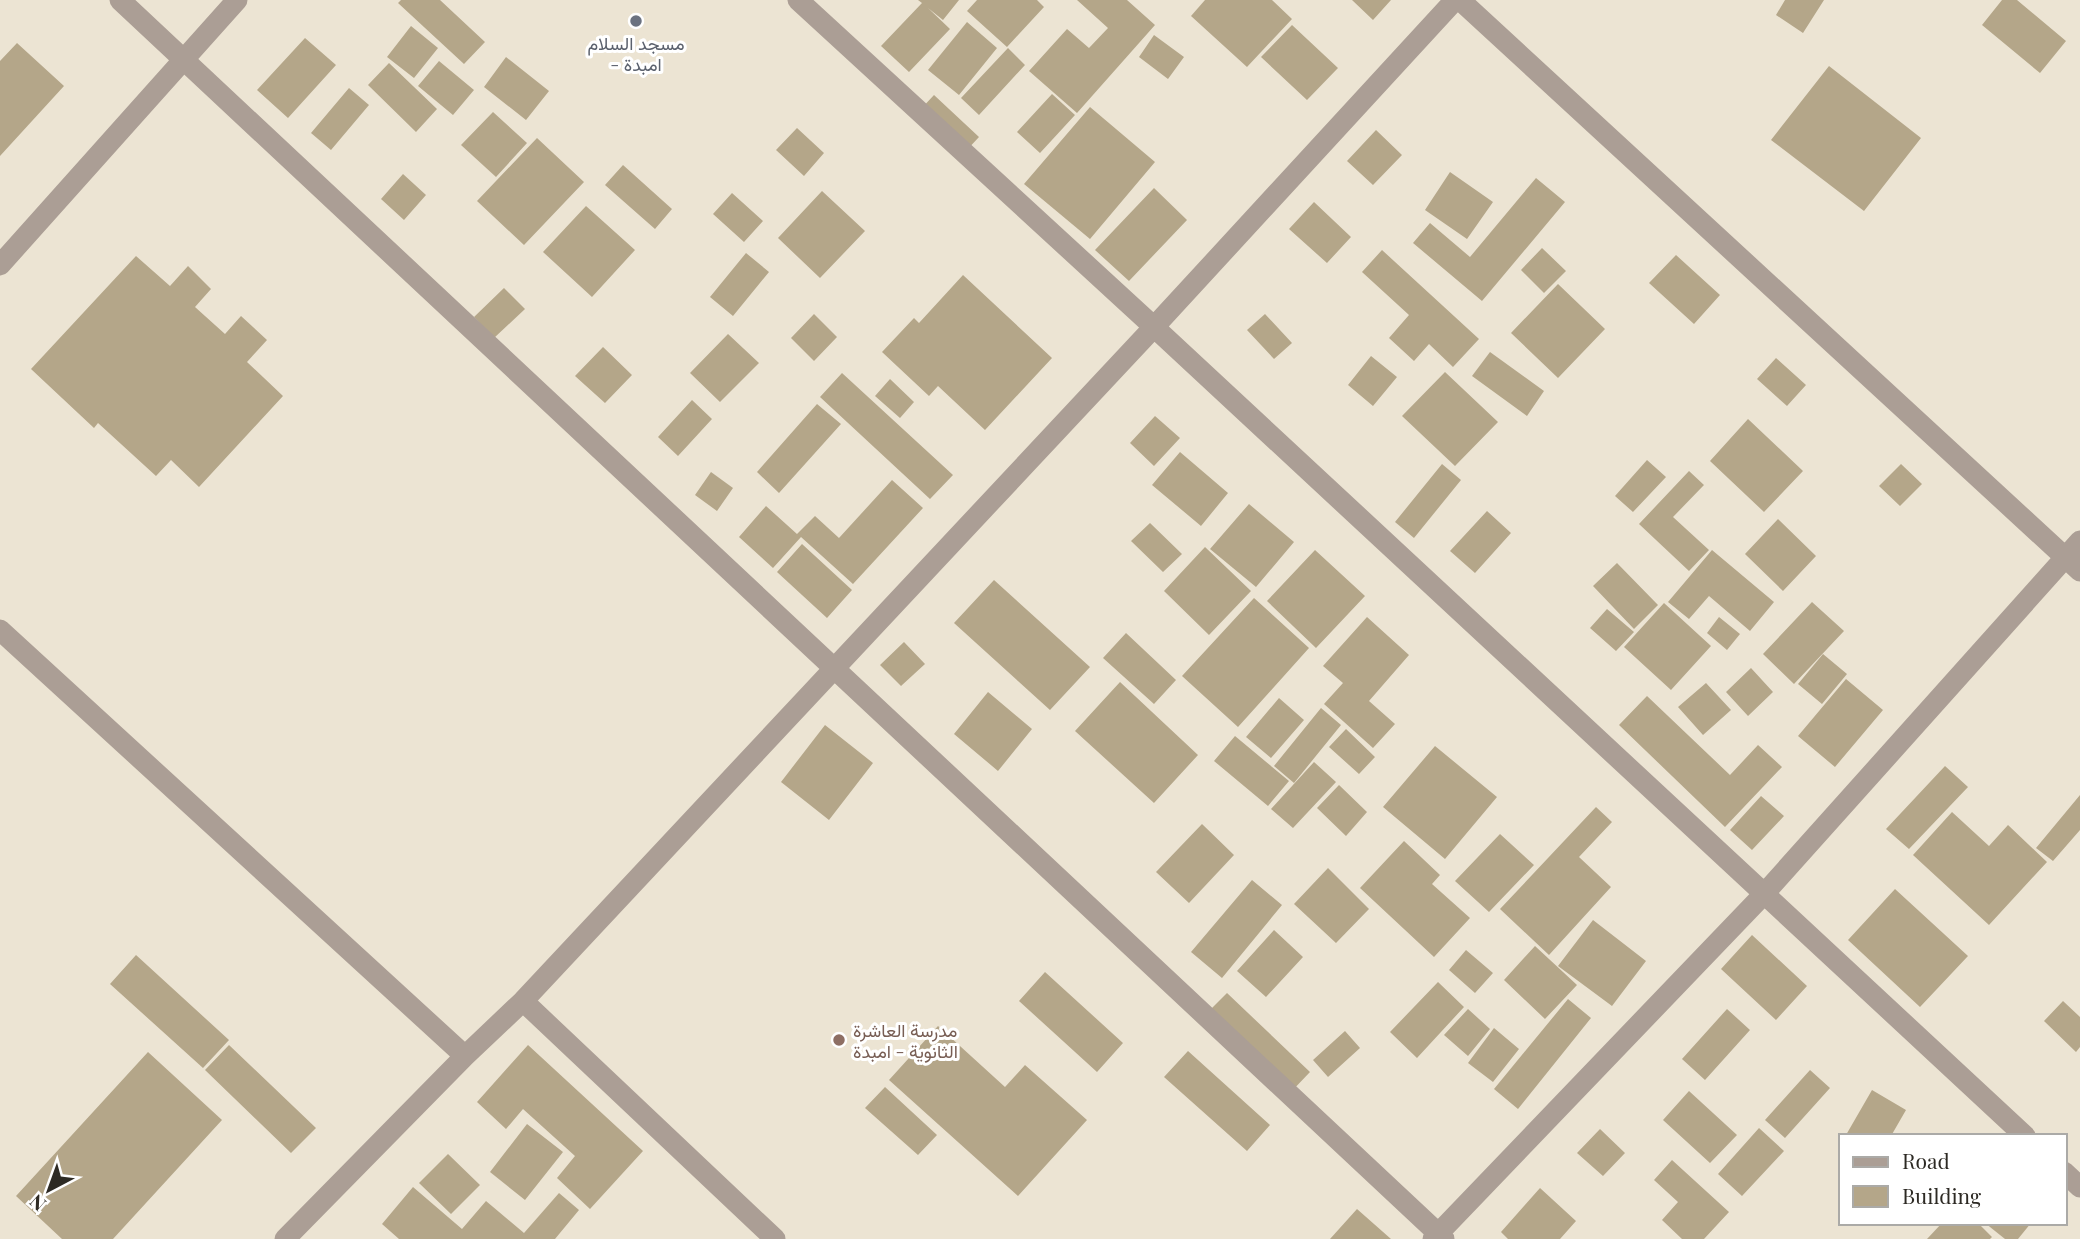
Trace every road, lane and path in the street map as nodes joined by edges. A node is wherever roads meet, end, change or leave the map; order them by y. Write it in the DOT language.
graph roads {
  1 [pos="120,0"];
  2 [pos="237,0"];
  3 [pos="799,0"];
  4 [pos="1458,0"];
  5 [pos="184,58"];
  6 [pos="0,265"];
  7 [pos="1154,327"];
  8 [pos="2080,541"];
  9 [pos="2072,565"];
  10 [pos="0,630"];
  11 [pos="835,668"];
  12 [pos="1764,894"];
  13 [pos="523,1001"];
  14 [pos="465,1056"];
  15 [pos="2023,1134"];
  16 [pos="2066,1174"];
  17 [pos="2080,1187"];
  18 [pos="1438,1237"];
  19 [pos="285,1239"];
  20 [pos="775,1239"];
  1 -- 5 [label="street"];
  2 -- 5 [label="street"];
  3 -- 7 [label="street"];
  4 -- 7 [label="street"];
  4 -- 9 [label="street"];
  5 -- 6 [label="street"];
  5 -- 11 [label="street"];
  7 -- 11 [label="street"];
  7 -- 12 [label="street"];
  8 -- 9 [label="street"];
  9 -- 12 [label="street"];
  10 -- 14 [label="street"];
  11 -- 13 [label="street"];
  11 -- 18 [label="street"];
  12 -- 15 [label="street"];
  12 -- 18 [label="street"];
  13 -- 14 [label="street"];
  13 -- 20 [label="street"];
  14 -- 19 [label="street"];
  16 -- 17 [label="street"];
}
